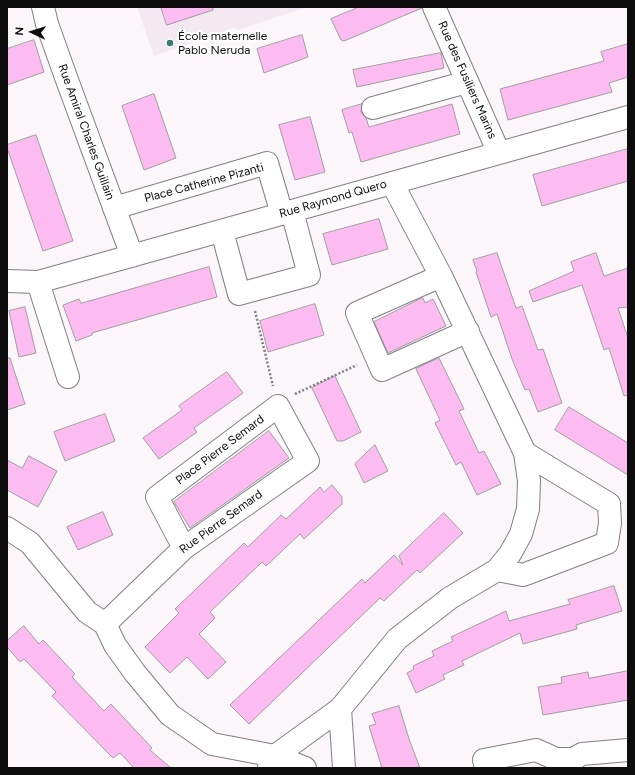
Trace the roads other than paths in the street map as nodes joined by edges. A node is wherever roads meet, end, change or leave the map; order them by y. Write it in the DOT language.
graph roads {
  1 [pos="43,7"];
  2 [pos="434,7"];
  3 [pos="467,82"];
  4 [pos="373,108"];
  5 [pos="628,117"];
  6 [pos="499,153"];
  7 [pos="392,183"];
  8 [pos="114,208"];
  9 [pos="287,212"];
  10 [pos="222,231"];
  11 [pos="132,256"];
  12 [pos="440,276"];
  13 [pos="7,281"];
  14 [pos="38,282"];
  15 [pos="468,331"];
  16 [pos="68,377"];
  17 [pos="278,406"];
  18 [pos="525,454"];
  19 [pos="7,528"];
  20 [pos="184,548"];
  21 [pos="497,570"];
  22 [pos="105,624"];
  23 [pos="340,709"];
  24 [pos="628,750"];
  25 [pos="271,762"];
  26 [pos="572,764"];
  27 [pos="305,768"];
  28 [pos="344,768"];
  29 [pos="486,768"];
  1 -- 8 [label="street, Rue Amiral Charles Guillain"];
  2 -- 3 [label="street, Rue des Fusiliers Marins"];
  3 -- 4 [label="street"];
  3 -- 6 [label="street, Rue des Fusiliers Marins"];
  5 -- 6 [label="street, Rue Raymond Quero"];
  6 -- 7 [label="street, Rue Raymond Quero"];
  7 -- 9 [label="street, Rue Raymond Quero"];
  7 -- 12 [label="street"];
  8 -- 9 [label="street, Place Catherine Pizanti"];
  8 -- 11 [label="street, Rue Amiral Charles Guillain"];
  9 -- 10 [label="street, Rue Raymond Quero"];
  9 -- 10 [label="street"];
  10 -- 11 [label="street, Rue Raymond Quero"];
  11 -- 14 [label="street, Rue Raymond Quero"];
  12 -- 15 [label="street"];
  12 -- 15 [label="street"];
  13 -- 14 [label="street, Rue Raymond Quero"];
  14 -- 16 [label="street"];
  15 -- 18 [label="street"];
  17 -- 20 [label="street, Place Pierre Semard"];
  17 -- 20 [label="street, Rue Pierre Semard"];
  18 -- 21 [label="street"];
  18 -- 21 [label="street"];
  19 -- 22 [label="street"];
  20 -- 22 [label="street, Rue Pierre Semard"];
  21 -- 23 [label="street"];
  22 -- 25 [label="street"];
  23 -- 25 [label="street"];
  23 -- 28 [label="street"];
  24 -- 26 [label="street"];
  25 -- 27 [label="street"];
  26 -- 29 [label="street"];
}
